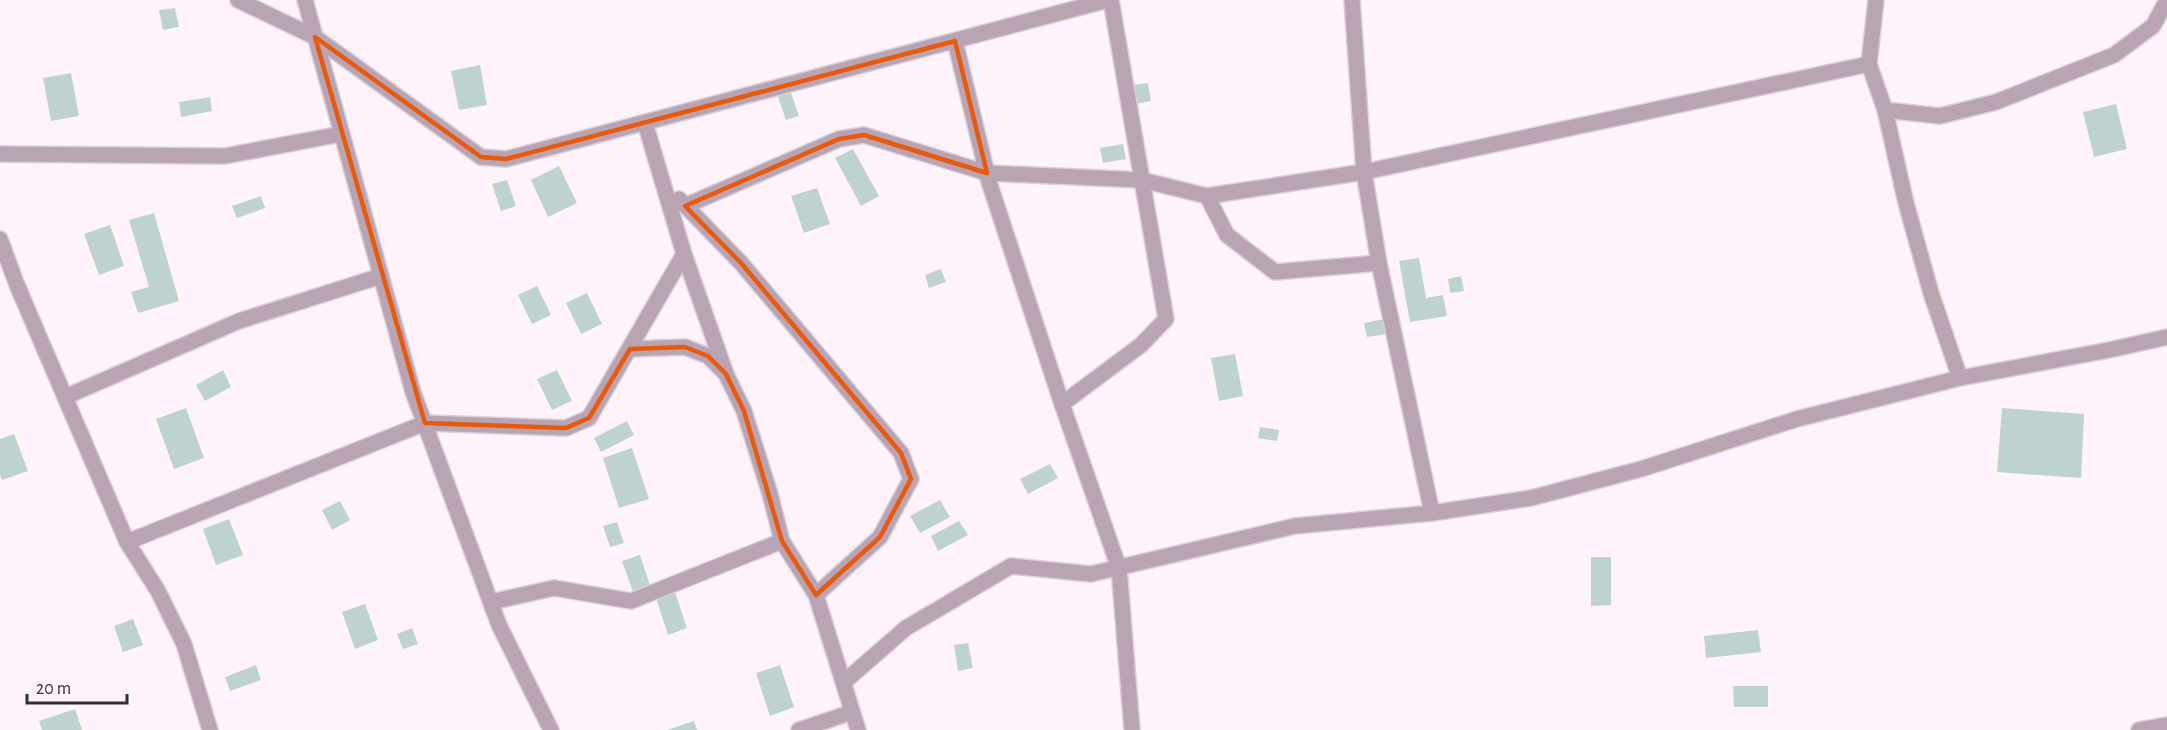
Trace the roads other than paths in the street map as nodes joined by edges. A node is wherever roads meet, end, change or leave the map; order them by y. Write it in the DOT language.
graph roads {
  1 [pos="238,0"];
  2 [pos="305,0"];
  3 [pos="1110,0"];
  4 [pos="1352,0"];
  5 [pos="1876,0"];
  6 [pos="2167,0"];
  7 [pos="315,36"];
  8 [pos="955,41"];
  9 [pos="1869,64"];
  10 [pos="1885,110"];
  11 [pos="645,123"];
  12 [pos="341,134"];
  13 [pos="0,154"];
  14 [pos="1364,172"];
  15 [pos="987,173"];
  16 [pos="1142,180"];
  17 [pos="662,182"];
  18 [pos="1207,196"];
  19 [pos="685,206"];
  20 [pos="0,239"];
  21 [pos="684,254"];
  22 [pos="1379,263"];
  23 [pos="381,276"];
  24 [pos="2167,337"];
  25 [pos="630,349"];
  26 [pos="726,374"];
  27 [pos="1960,378"];
  28 [pos="65,397"];
  29 [pos="1062,404"];
  30 [pos="425,423"];
  31 [pos="1432,513"];
  32 [pos="782,541"];
  33 [pos="127,542"];
  34 [pos="1119,568"];
  35 [pos="816,595"];
  36 [pos="491,602"];
  37 [pos="844,682"];
  38 [pos="852,712"];
  39 [pos="2167,725"];
  40 [pos="210,730"];
  41 [pos="551,730"];
  42 [pos="799,730"];
  43 [pos="858,730"];
  44 [pos="1132,730"];
  45 [pos="2139,730"];
  1 -- 7 [label="street"];
  2 -- 7 [label="street"];
  3 -- 8 [label="street"];
  3 -- 16 [label="street"];
  4 -- 14 [label="street"];
  5 -- 9 [label="street"];
  6 -- 10 [label="street"];
  7 -- 11 [label="street"];
  7 -- 12 [label="street"];
  8 -- 11 [label="street"];
  8 -- 15 [label="street"];
  9 -- 10 [label="street"];
  9 -- 14 [label="street"];
  10 -- 27 [label="street"];
  11 -- 17 [label="street"];
  12 -- 13 [label="street"];
  12 -- 23 [label="street"];
  14 -- 18 [label="street"];
  14 -- 22 [label="street"];
  15 -- 16 [label="street"];
  15 -- 19 [label="street"];
  15 -- 29 [label="street"];
  16 -- 18 [label="street"];
  16 -- 29 [label="street"];
  17 -- 19 [label="street"];
  17 -- 21 [label="street"];
  18 -- 22 [label="street"];
  19 -- 35 [label="street"];
  20 -- 28 [label="street"];
  21 -- 25 [label="street"];
  21 -- 26 [label="street"];
  22 -- 31 [label="street"];
  23 -- 28 [label="street"];
  23 -- 30 [label="street"];
  24 -- 27 [label="street"];
  25 -- 26 [label="street"];
  25 -- 30 [label="street"];
  26 -- 32 [label="street"];
  27 -- 31 [label="street"];
  28 -- 33 [label="street"];
  29 -- 34 [label="street"];
  30 -- 33 [label="street"];
  30 -- 36 [label="street"];
  31 -- 34 [label="street"];
  32 -- 35 [label="street"];
  32 -- 36 [label="street"];
  33 -- 40 [label="street"];
  34 -- 37 [label="street"];
  34 -- 44 [label="street"];
  35 -- 37 [label="street"];
  36 -- 41 [label="street"];
  37 -- 38 [label="street"];
  38 -- 42 [label="street"];
  38 -- 43 [label="street"];
  39 -- 45 [label="street"];
}
